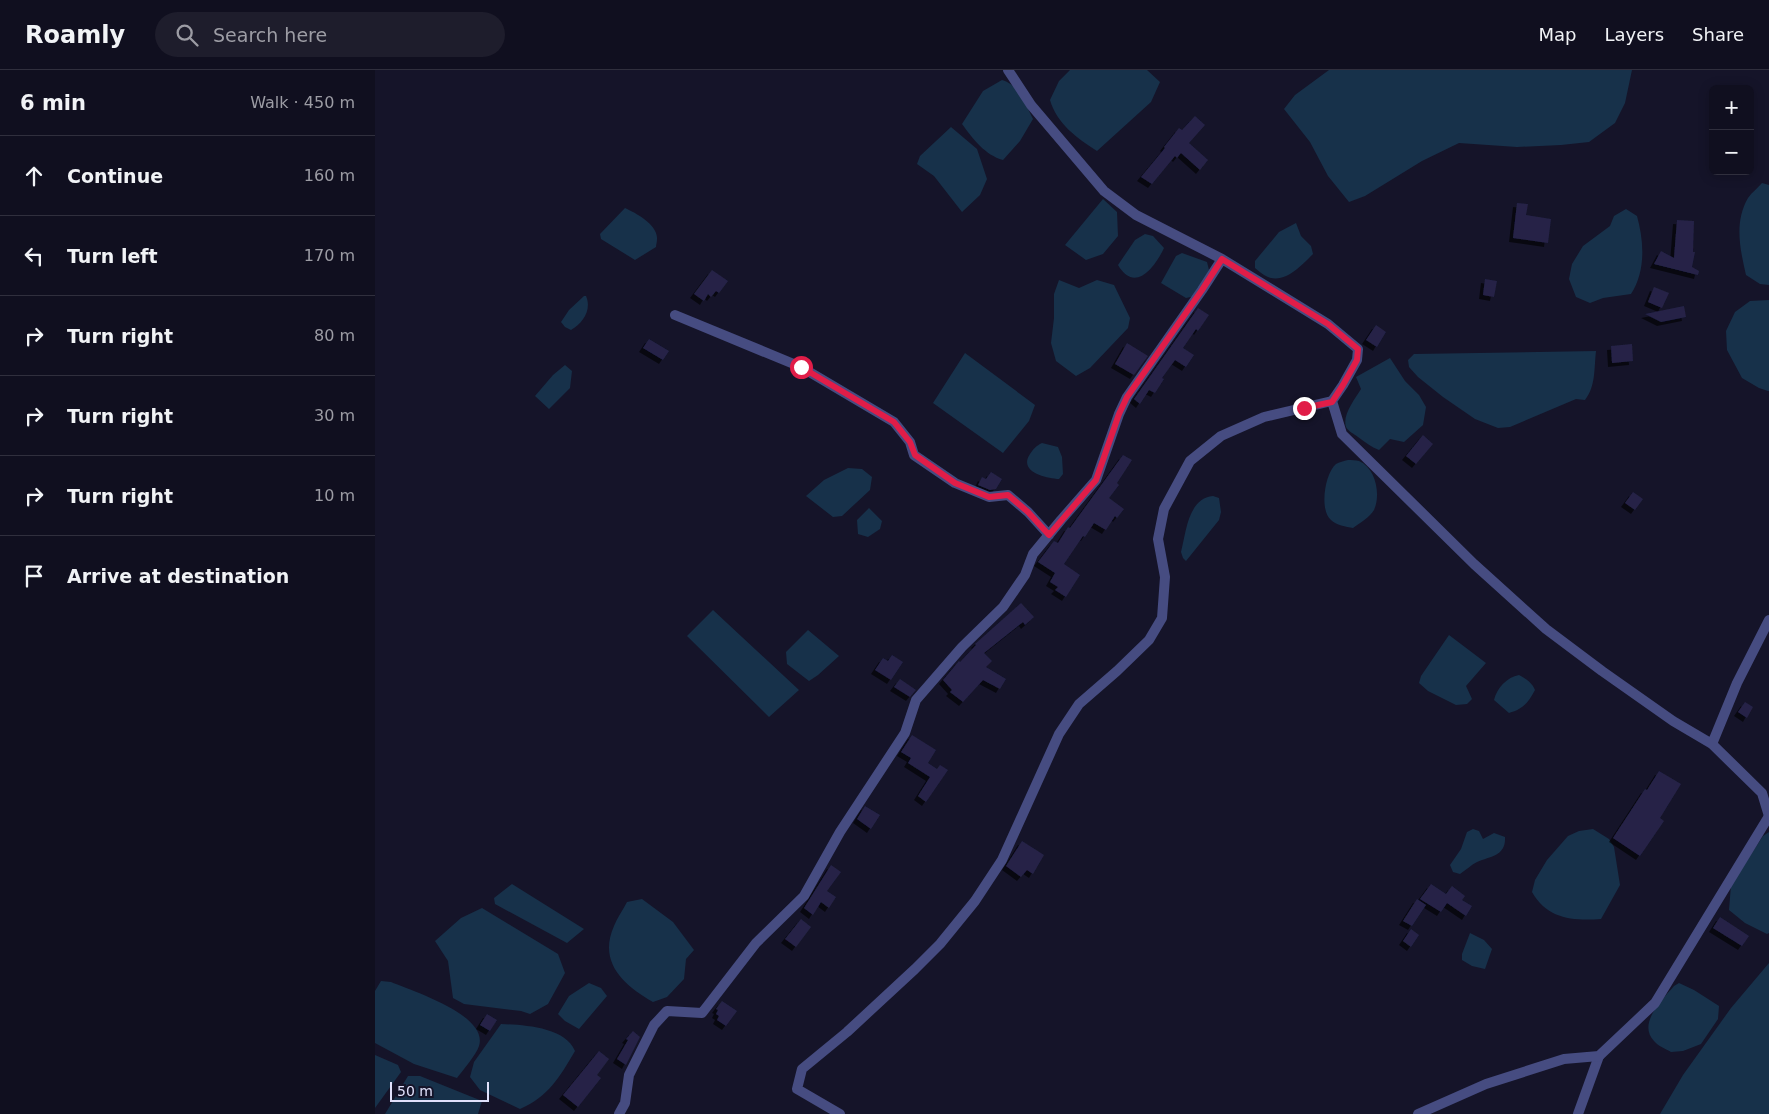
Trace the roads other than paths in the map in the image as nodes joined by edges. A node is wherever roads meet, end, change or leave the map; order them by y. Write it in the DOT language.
graph roads {
  1 [pos="1009,70"];
  2 [pos="1222,259"];
  3 [pos="675,315"];
  4 [pos="1332,402"];
  5 [pos="1049,535"];
  6 [pos="1769,620"];
  7 [pos="1712,744"];
  8 [pos="1769,816"];
  9 [pos="1599,1056"];
  10 [pos="619,1114"];
  11 [pos="841,1114"];
  12 [pos="1418,1114"];
  13 [pos="1578,1114"];
  1 -- 2 [label="street"];
  2 -- 4 [label="street"];
  2 -- 5 [label="street"];
  3 -- 5 [label="street"];
  4 -- 7 [label="street"];
  4 -- 11 [label="street"];
  5 -- 10 [label="street"];
  6 -- 7 [label="street"];
  7 -- 8 [label="street"];
  8 -- 9 [label="street"];
  9 -- 12 [label="street"];
  9 -- 13 [label="street"];
}
